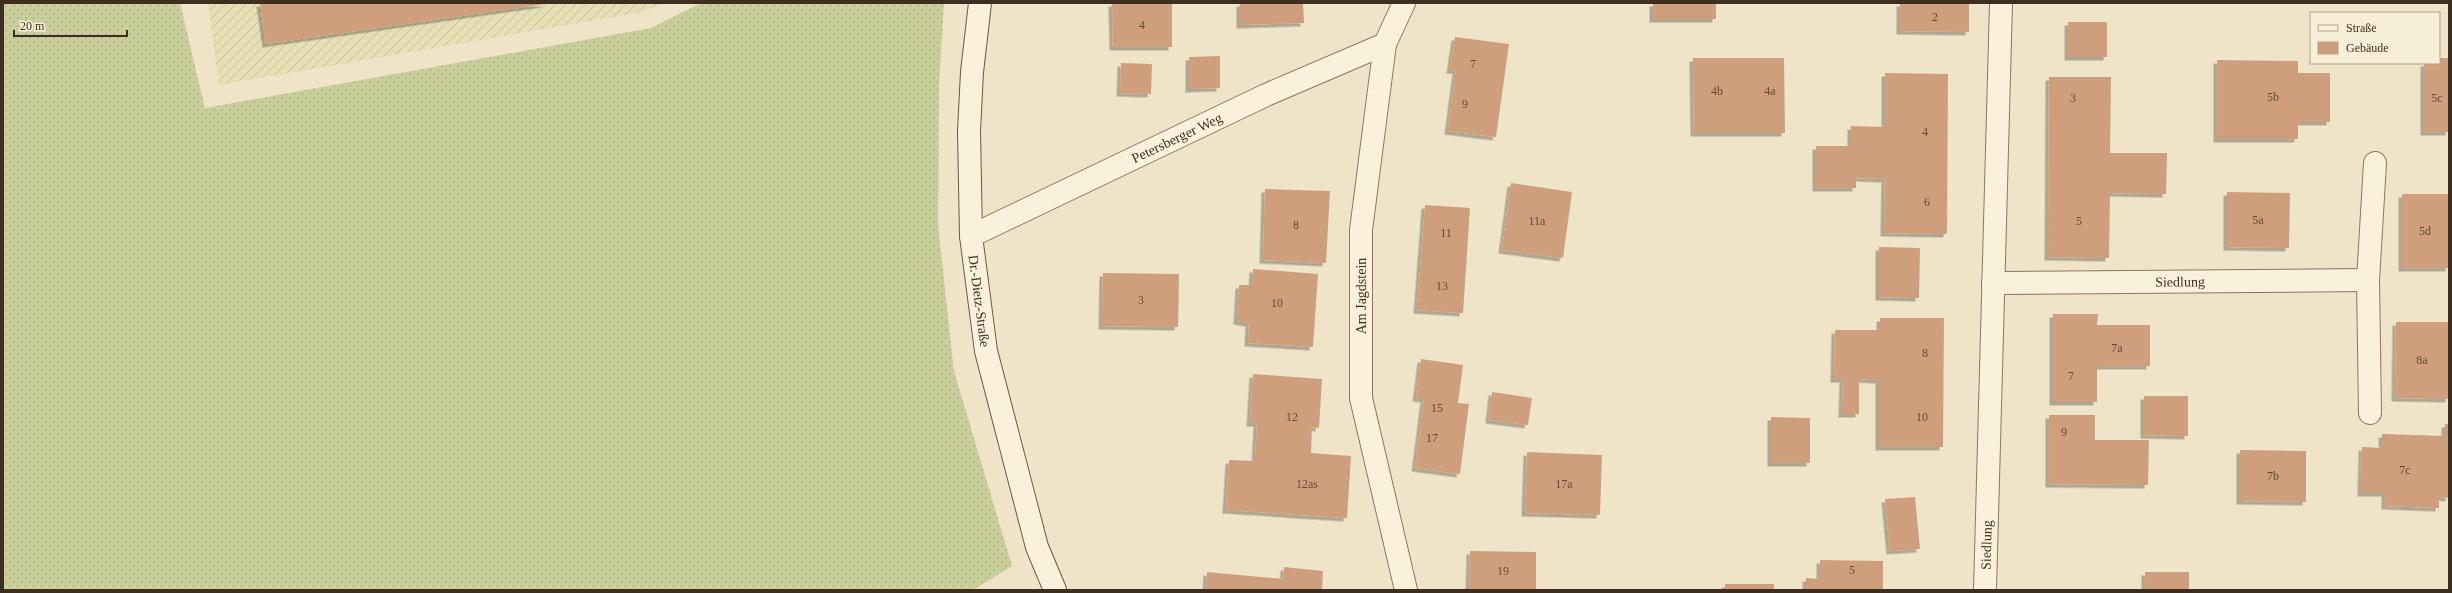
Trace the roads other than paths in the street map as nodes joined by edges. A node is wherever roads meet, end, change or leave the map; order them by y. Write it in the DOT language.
graph roads {
  1 [pos="980,3"];
  2 [pos="1404,3"];
  3 [pos="2001,3"];
  4 [pos="1385,44"];
  5 [pos="2375,163"];
  6 [pos="971,236"];
  7 [pos="2368,280"];
  8 [pos="1993,283"];
  9 [pos="2370,413"];
  10 [pos="1055,590"];
  11 [pos="1406,590"];
  12 [pos="1985,590"];
  1 -- 6 [label="street, Dr.-Dietz-Straße"];
  2 -- 4 [label="street, Am Jagdstein"];
  3 -- 8 [label="street, Siedlung"];
  4 -- 6 [label="street, Petersberger Weg"];
  4 -- 11 [label="street, Am Jagdstein"];
  5 -- 7 [label="street"];
  6 -- 10 [label="street, Dr.-Dietz-Straße"];
  7 -- 8 [label="street, Siedlung"];
  7 -- 9 [label="street"];
  8 -- 12 [label="street, Siedlung"];
}
